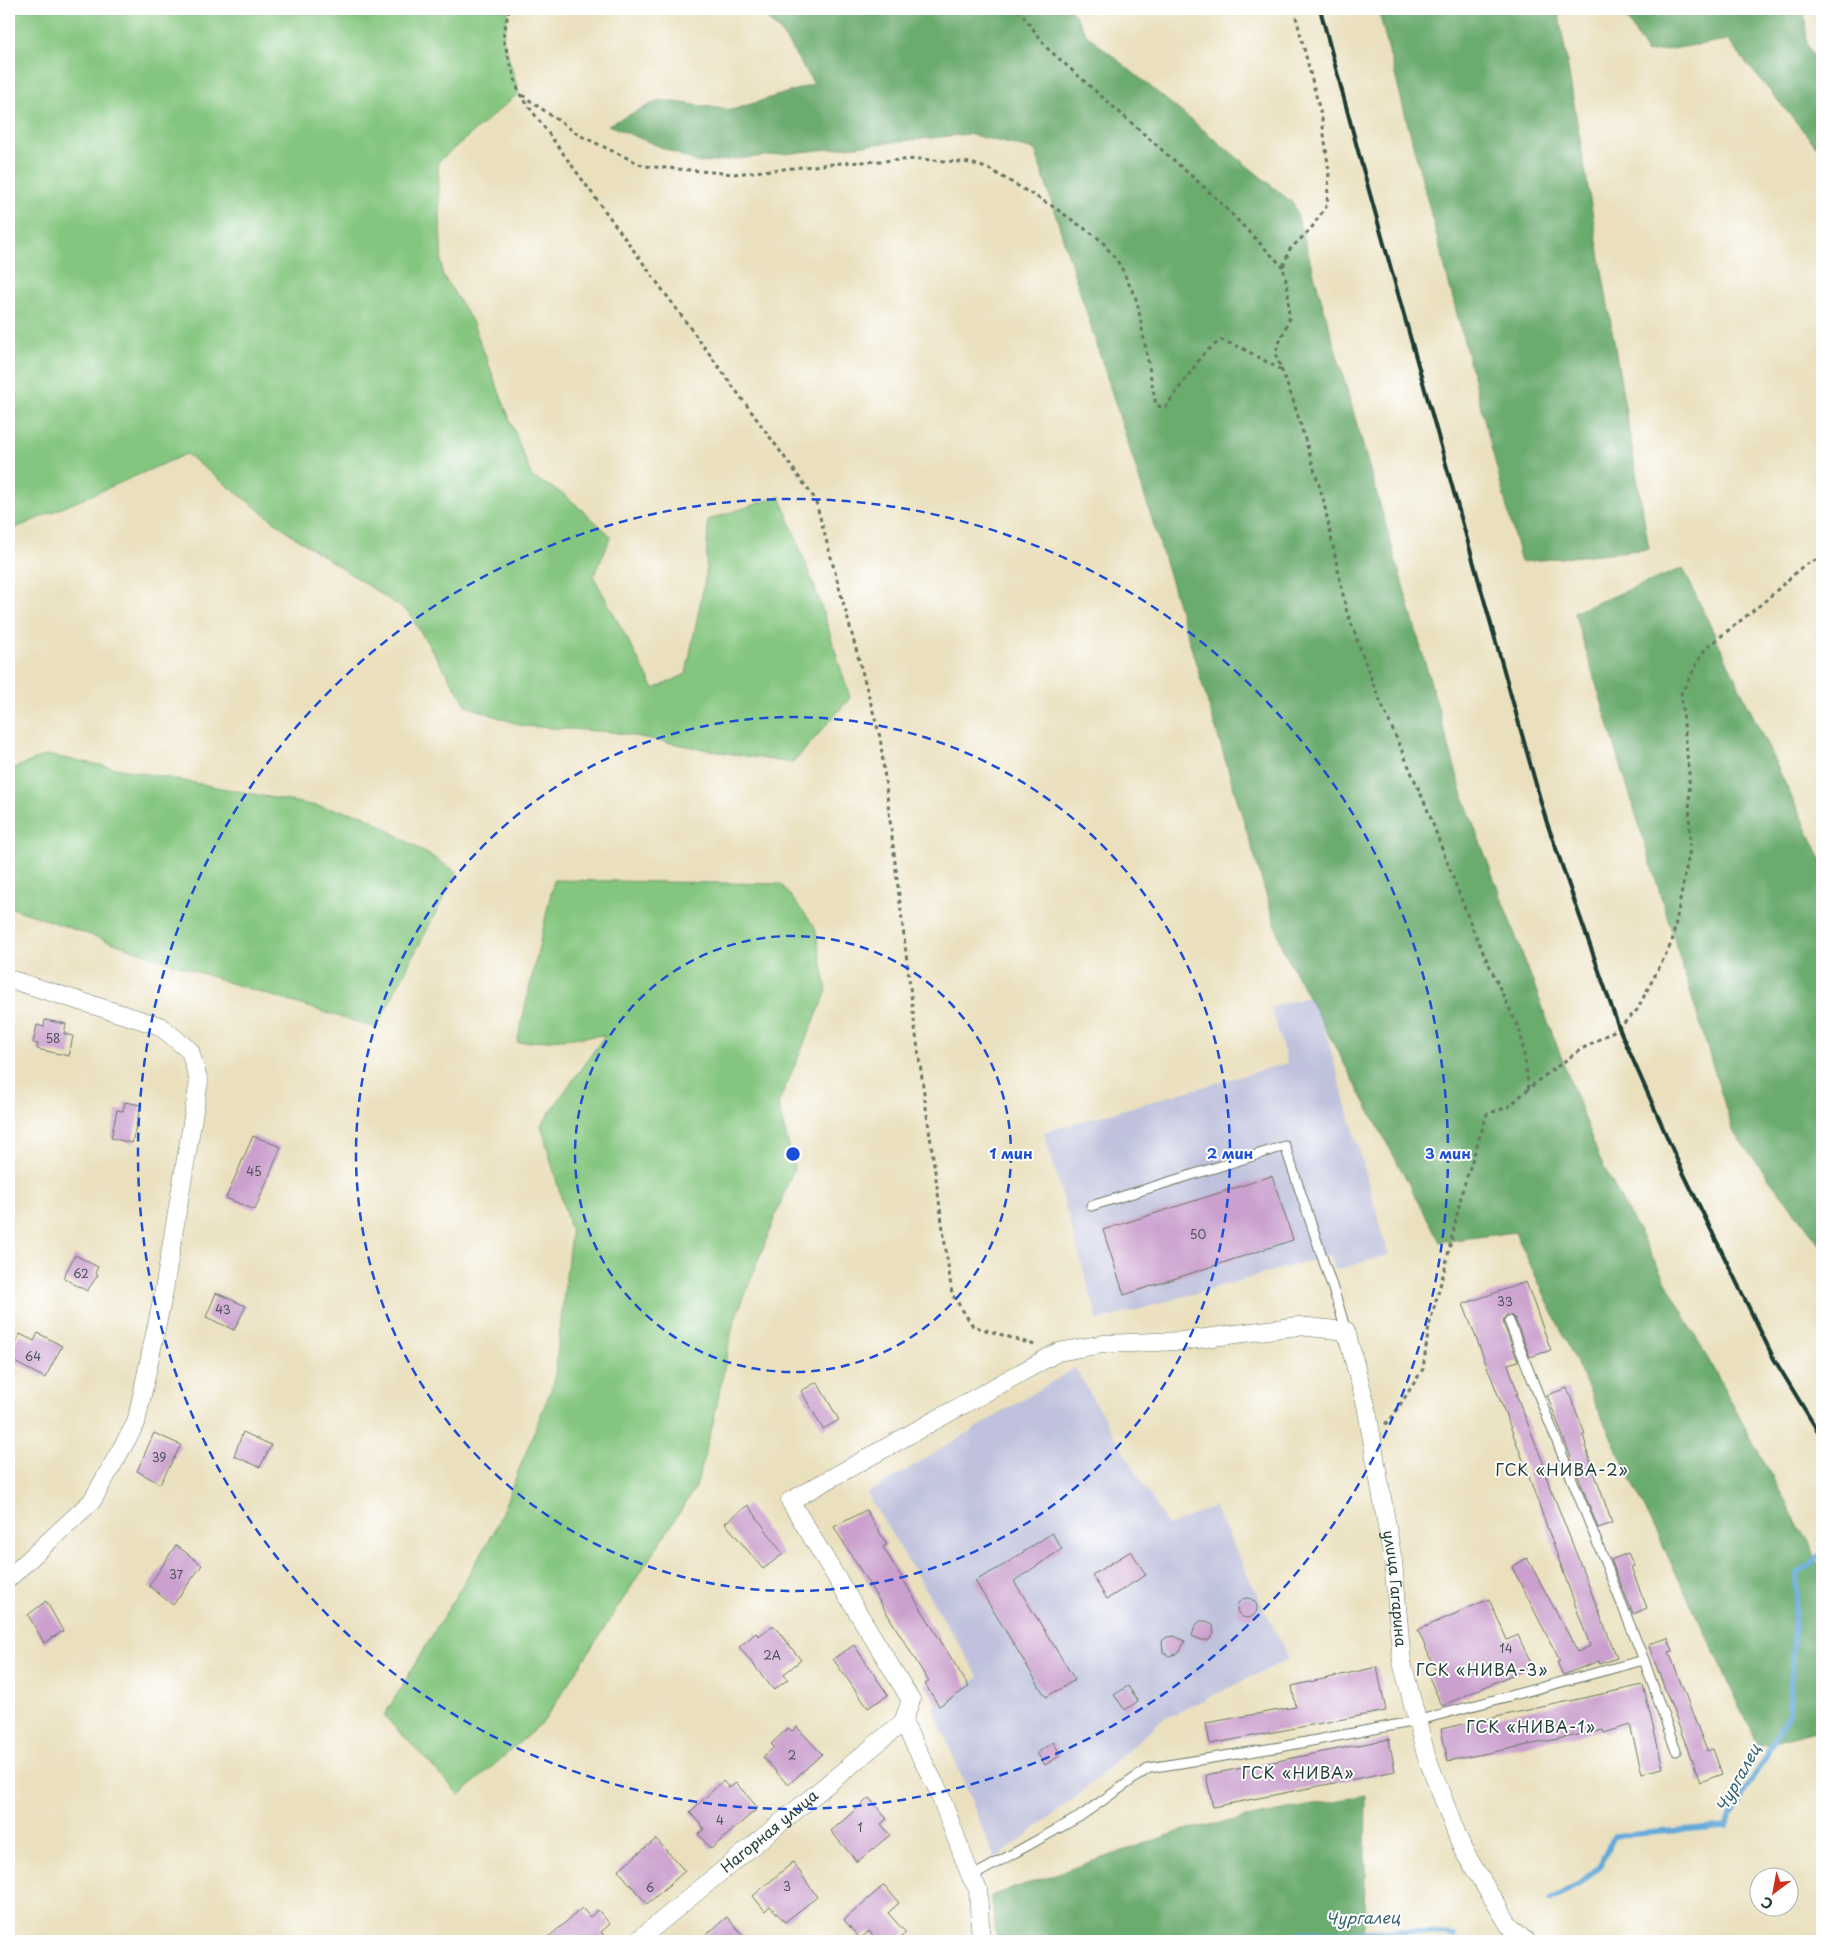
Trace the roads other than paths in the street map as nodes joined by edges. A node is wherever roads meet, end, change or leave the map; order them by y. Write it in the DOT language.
graph roads {
  1 [pos="9,979"];
  2 [pos="1091,1206"];
  3 [pos="1509,1321"];
  4 [pos="1346,1331"];
  5 [pos="9,1578"];
  6 [pos="1644,1660"];
  7 [pos="1416,1721"];
  8 [pos="903,1722"];
  9 [pos="1676,1751"];
  10 [pos="971,1877"];
  11 [pos="637,1941"];
  12 [pos="981,1941"];
  13 [pos="1525,1941"];
  1 -- 5 [label="street"];
  2 -- 4 [label="lane"];
  3 -- 6 [label="lane"];
  4 -- 7 [label="street, улица Гагарина"];
  4 -- 8 [label="street"];
  6 -- 7 [label="lane"];
  6 -- 9 [label="lane"];
  7 -- 10 [label="lane"];
  7 -- 13 [label="street, улица Гагарина"];
  8 -- 10 [label="street"];
  8 -- 11 [label="street, Нагорная улица"];
  10 -- 12 [label="street"];
}
